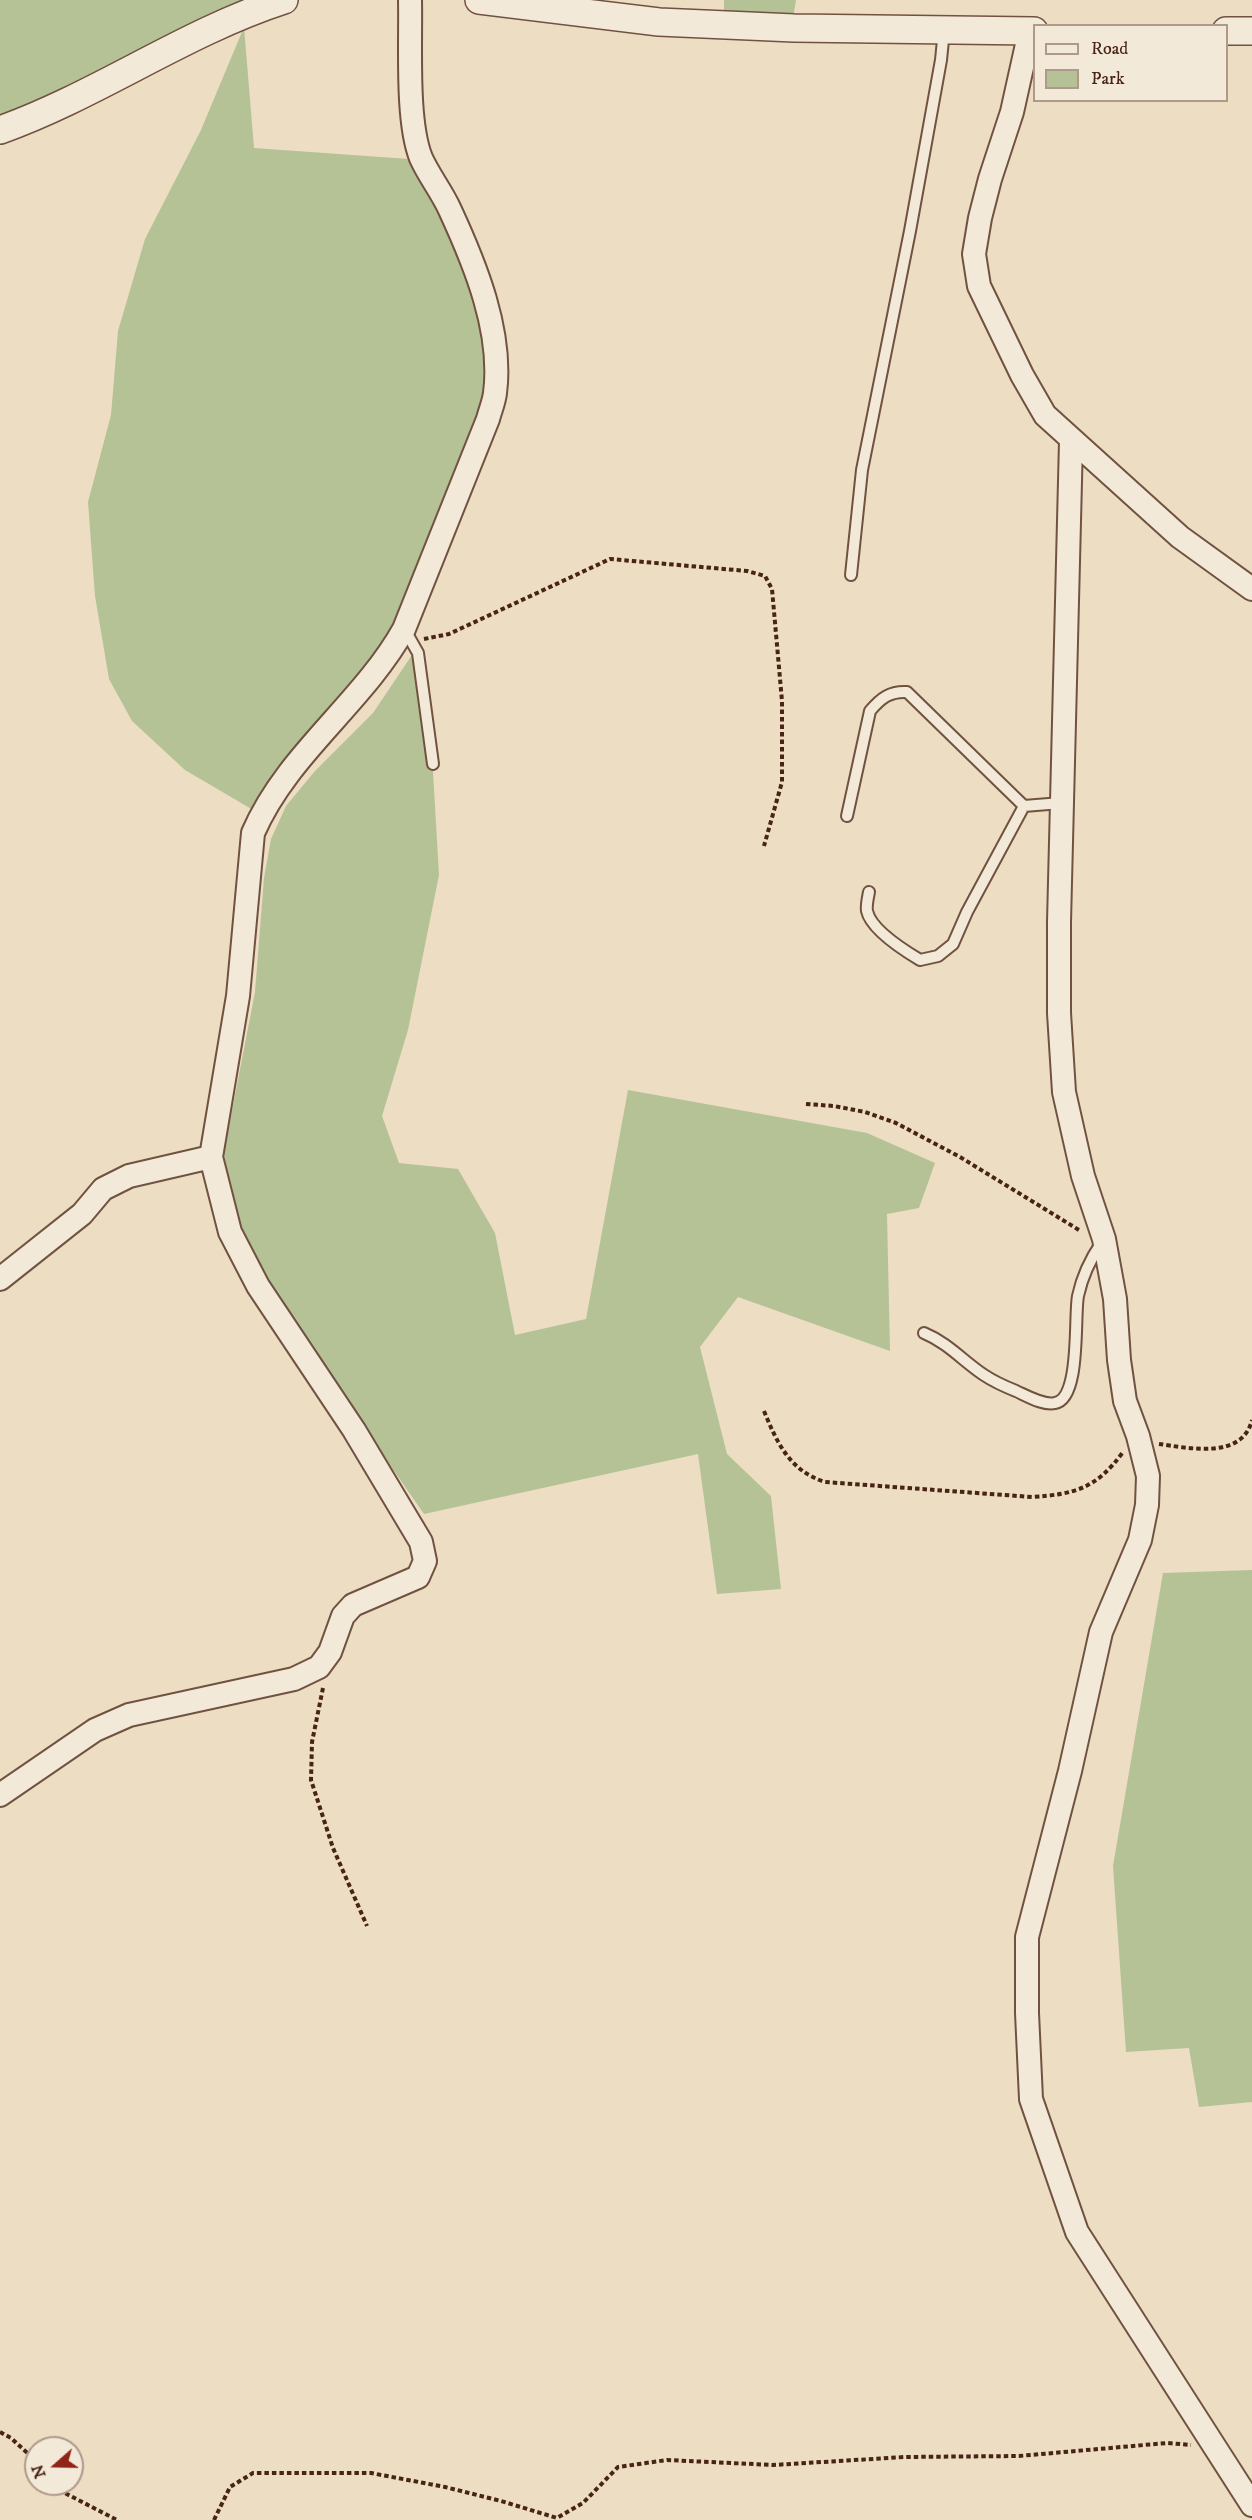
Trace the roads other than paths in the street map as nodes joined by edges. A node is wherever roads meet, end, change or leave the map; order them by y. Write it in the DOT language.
graph roads {
  1 [pos="284,0"];
  2 [pos="410,0"];
  3 [pos="493,1"];
  4 [pos="944,29"];
  5 [pos="1032,31"];
  6 [pos="1228,31"];
  7 [pos="1252,31"];
  8 [pos="0,130"];
  9 [pos="1071,441"];
  10 [pos="851,576"];
  11 [pos="1252,589"];
  12 [pos="404,629"];
  13 [pos="433,764"];
  14 [pos="1061,803"];
  15 [pos="1024,806"];
  16 [pos="847,816"];
  17 [pos="869,892"];
  18 [pos="211,1156"];
  19 [pos="1104,1239"];
  20 [pos="0,1279"];
  21 [pos="924,1333"];
  22 [pos="0,1795"];
  23 [pos="1252,2505"];
  1 -- 8 [label="street"];
  2 -- 12 [label="street"];
  3 -- 4 [label="street"];
  4 -- 5 [label="street"];
  4 -- 10 [label="lane"];
  5 -- 9 [label="street"];
  6 -- 7 [label="street"];
  9 -- 11 [label="street"];
  9 -- 14 [label="street"];
  12 -- 13 [label="lane"];
  12 -- 18 [label="street"];
  14 -- 15 [label="lane"];
  14 -- 19 [label="street"];
  15 -- 16 [label="lane"];
  15 -- 17 [label="lane"];
  18 -- 20 [label="street"];
  18 -- 22 [label="street"];
  19 -- 21 [label="lane"];
  19 -- 23 [label="street"];
}
